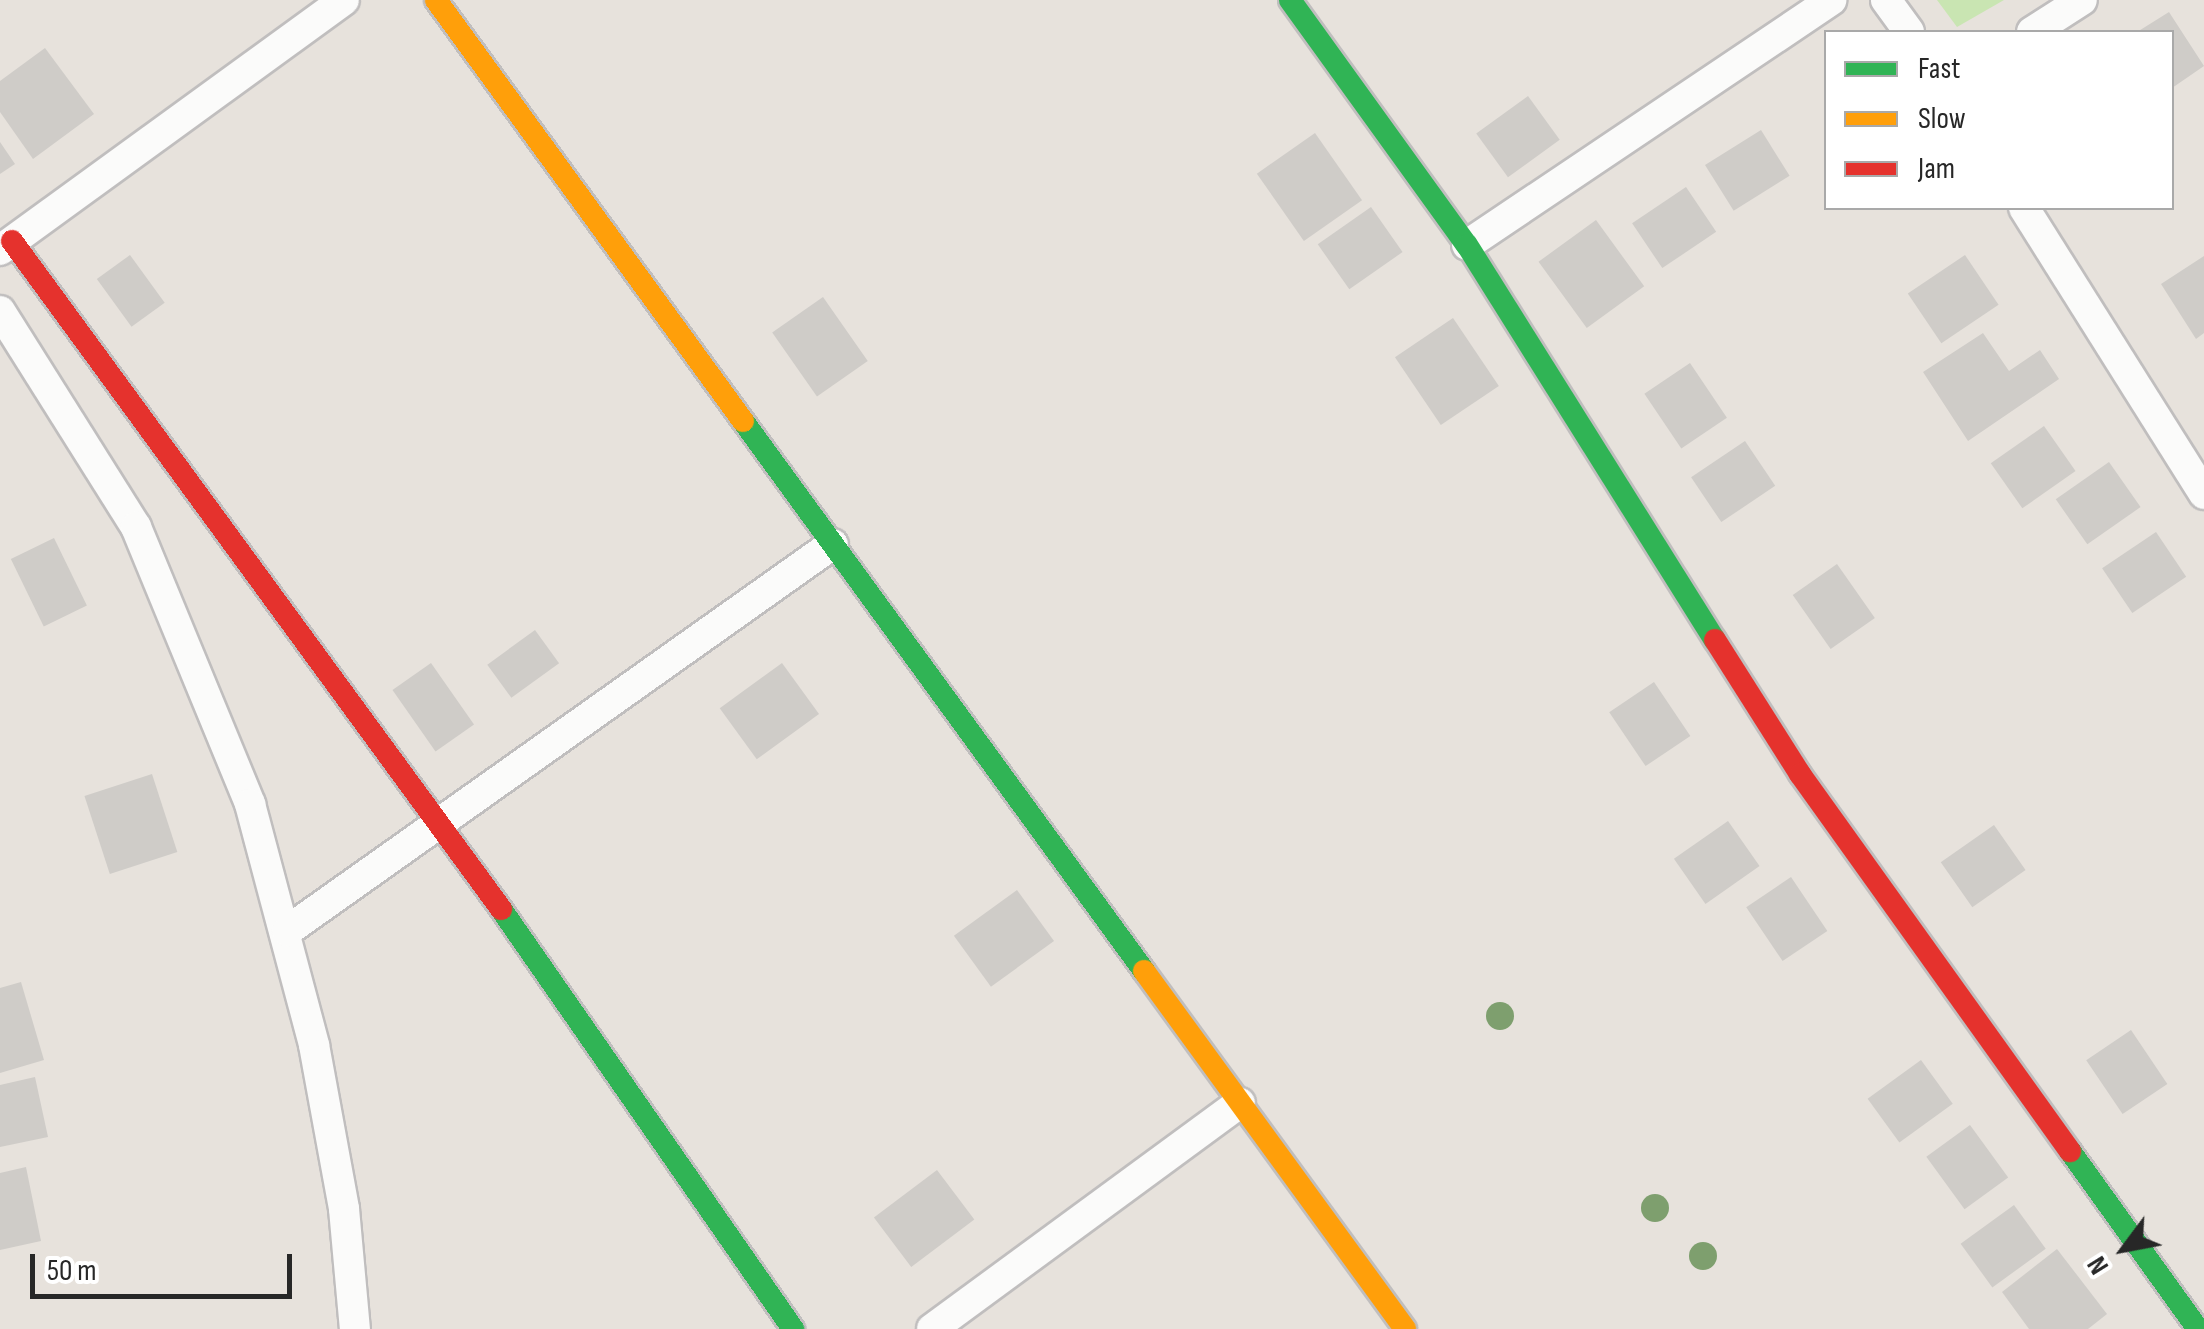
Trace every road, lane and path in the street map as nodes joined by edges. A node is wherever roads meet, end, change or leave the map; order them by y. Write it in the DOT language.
graph roads {
  1 [pos="344,0"];
  2 [pos="436,0"];
  3 [pos="1290,0"];
  4 [pos="1831,0"];
  5 [pos="1886,0"];
  6 [pos="2082,0"];
  7 [pos="1908,30"];
  8 [pos="2035,30"];
  9 [pos="2025,210"];
  10 [pos="6,245"];
  11 [pos="1467,245"];
  12 [pos="0,311"];
  13 [pos="2204,494"];
  14 [pos="833,544"];
  15 [pos="441,824"];
  16 [pos="288,931"];
  17 [pos="1240,1103"];
  18 [pos="2204,1285"];
  19 [pos="2179,1304"];
  20 [pos="355,1329"];
  21 [pos="793,1329"];
  22 [pos="932,1329"];
  23 [pos="1405,1329"];
  24 [pos="2198,1329"];
  1 -- 10 [label="street"];
  2 -- 14 [label="street"];
  3 -- 11 [label="street"];
  4 -- 11 [label="street"];
  5 -- 7 [label="street"];
  6 -- 8 [label="street"];
  9 -- 13 [label="street"];
  10 -- 15 [label="street"];
  11 -- 19 [label="street"];
  12 -- 16 [label="street"];
  14 -- 15 [label="street"];
  14 -- 17 [label="street"];
  15 -- 16 [label="street"];
  15 -- 21 [label="street"];
  16 -- 20 [label="street"];
  17 -- 22 [label="street"];
  17 -- 23 [label="street"];
  18 -- 19 [label="street"];
  19 -- 24 [label="street"];
}
